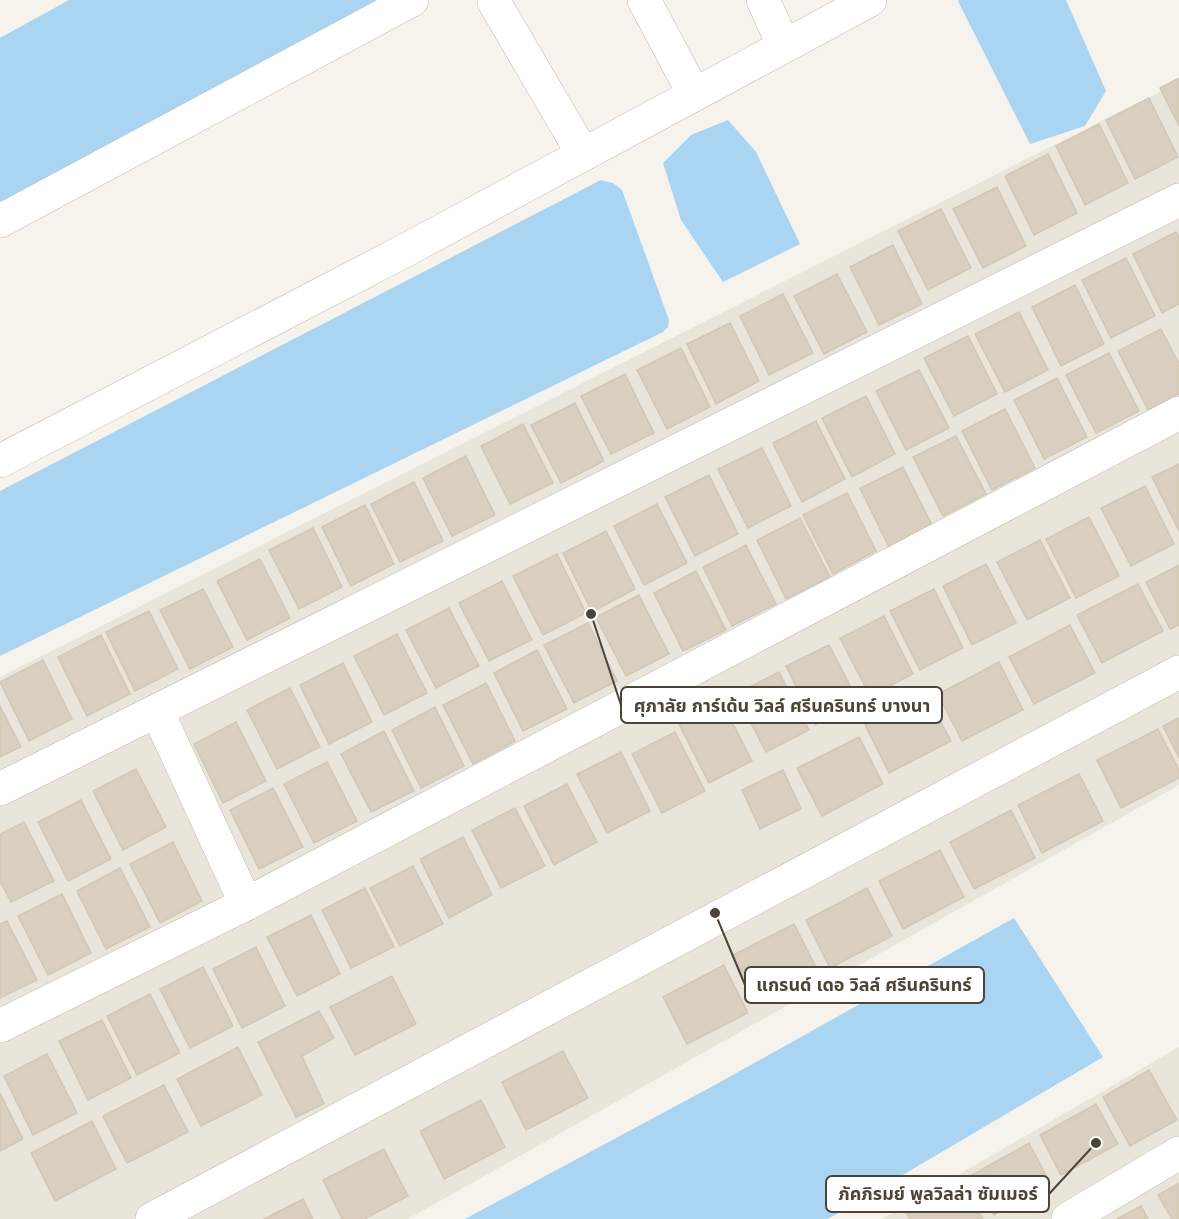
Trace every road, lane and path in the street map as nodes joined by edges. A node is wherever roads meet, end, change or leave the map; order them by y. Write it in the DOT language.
graph roads {
  1 [pos="412,0"];
  2 [pos="644,0"];
  3 [pos="763,0"];
  4 [pos="870,0"];
  5 [pos="494,2"];
  6 [pos="784,46"];
  7 [pos="694,94"];
  8 [pos="583,154"];
  9 [pos="1179,200"];
  10 [pos="0,221"];
  11 [pos="1179,413"];
  12 [pos="0,461"];
  13 [pos="1179,672"];
  14 [pos="157,711"];
  15 [pos="0,789"];
  16 [pos="246,904"];
  17 [pos="0,1026"];
  18 [pos="1179,1153"];
  19 [pos="152,1219"];
  20 [pos="1068,1219"];
  1 -- 10 [label="street"];
  2 -- 7 [label="street"];
  3 -- 6 [label="street"];
  4 -- 6 [label="street"];
  5 -- 8 [label="street"];
  6 -- 7 [label="street"];
  7 -- 8 [label="street"];
  8 -- 12 [label="street"];
  9 -- 14 [label="street"];
  11 -- 16 [label="street"];
  13 -- 19 [label="street"];
  14 -- 15 [label="street"];
  14 -- 16 [label="street"];
  16 -- 17 [label="street"];
  18 -- 20 [label="street"];
}
